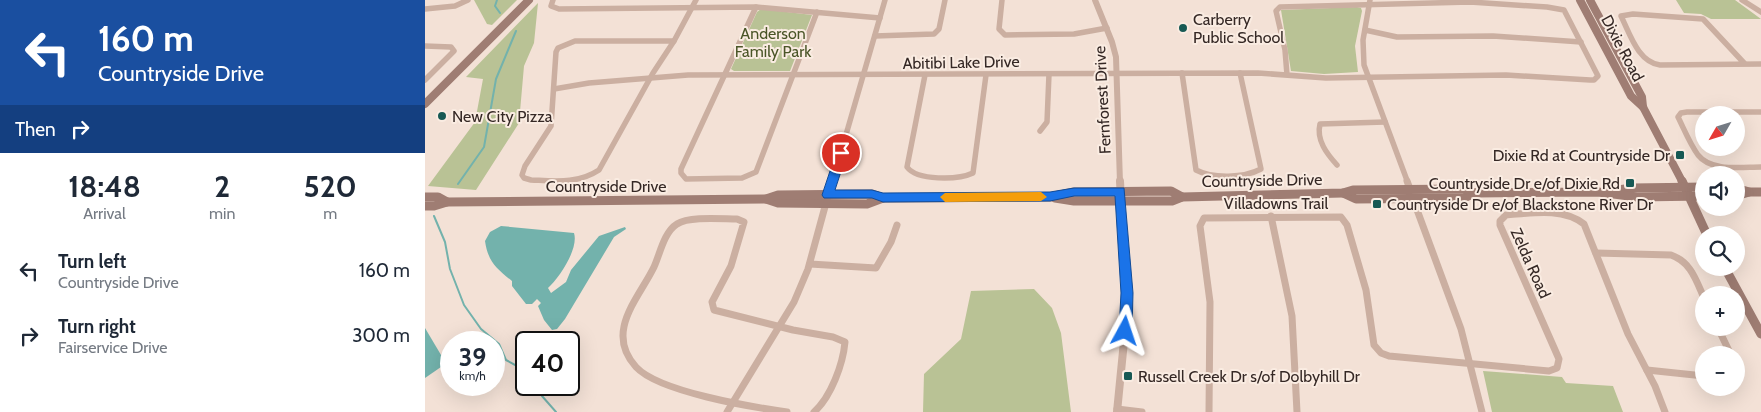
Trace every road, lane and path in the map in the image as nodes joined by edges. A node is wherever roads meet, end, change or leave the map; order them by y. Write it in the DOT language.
graph roads {
  1 [pos="467,0"];
  2 [pos="529,0"];
  3 [pos="553,0"];
  4 [pos="696,0"];
  5 [pos="885,0"];
  6 [pos="945,0"];
  7 [pos="1002,0"];
  8 [pos="1095,0"];
  9 [pos="1580,0"];
  10 [pos="1590,0"];
  11 [pos="1742,0"];
  12 [pos="1371,2"];
  13 [pos="693,7"];
  14 [pos="756,7"];
  15 [pos="425,9"];
  16 [pos="817,12"];
  17 [pos="1761,12"];
  18 [pos="880,18"];
  19 [pos="1107,28"];
  20 [pos="1365,30"];
  21 [pos="875,36"];
  22 [pos="674,41"];
  23 [pos="1581,42"];
  24 [pos="425,46"];
  25 [pos="1745,64"];
  26 [pos="1761,64"];
  27 [pos="1182,73"];
  28 [pos="1240,73"];
  29 [pos="1049,74"];
  30 [pos="1117,74"];
  31 [pos="725,75"];
  32 [pos="793,75"];
  33 [pos="925,75"];
  34 [pos="986,75"];
  35 [pos="1287,75"];
  36 [pos="863,76"];
  37 [pos="1368,77"];
  38 [pos="650,78"];
  39 [pos="425,80"];
  40 [pos="554,89"];
  41 [pos="425,104"];
  42 [pos="1643,107"];
  43 [pos="1761,112"];
  44 [pos="1385,122"];
  45 [pos="1041,131"];
  46 [pos="1337,165"];
  47 [pos="1761,167"];
  48 [pos="1684,187"];
  49 [pos="1695,187"];
  50 [pos="1410,189"];
  51 [pos="1745,191"];
  52 [pos="1598,192"];
  53 [pos="1749,192"];
  54 [pos="1761,192"];
  55 [pos="1343,193"];
  56 [pos="1475,193"];
  57 [pos="1745,193"];
  58 [pos="1121,196"];
  59 [pos="425,197"];
  60 [pos="1050,197"];
  61 [pos="1688,197"];
  62 [pos="1695,197"];
  63 [pos="826,199"];
  64 [pos="1413,199"];
  65 [pos="447,202"];
  66 [pos="425,206"];
  67 [pos="1271,216"];
  68 [pos="897,225"];
  69 [pos="1702,226"];
  70 [pos="1595,253"];
  71 [pos="810,264"];
  72 [pos="1729,276"];
  73 [pos="1698,286"];
  74 [pos="779,327"];
  75 [pos="1761,334"];
  76 [pos="1471,365"];
  77 [pos="1647,370"];
  78 [pos="1695,375"];
  79 [pos="734,401"];
  80 [pos="1117,411"];
  81 [pos="727,412"];
  82 [pos="787,412"];
  83 [pos="814,412"];
  84 [pos="1142,412"];
  85 [pos="1209,412"];
  86 [pos="1297,412"];
  87 [pos="1482,412"];
  88 [pos="1665,412"];
  1 -- 15 [label="street"];
  2 -- 41 [label="main road"];
  3 -- 13 [label="street"];
  4 -- 13 [label="street"];
  5 -- 18 [label="street"];
  6 -- 21 [label="street"];
  7 -- 19 [label="street"];
  8 -- 19 [label="street, Fernforest Drive"];
  9 -- 42 [label="main road, Dixie Road"];
  10 -- 42 [label="main road, Dixie Road"];
  11 -- 17 [label="street"];
  12 -- 20 [label="street"];
  12 -- 23 [label="street"];
  12 -- 35 [label="street"];
  13 -- 14 [label="street"];
  13 -- 22 [label="street"];
  14 -- 16 [label="street"];
  14 -- 31 [label="street"];
  16 -- 18 [label="street"];
  16 -- 32 [label="street"];
  18 -- 21 [label="street"];
  19 -- 30 [label="street, Fernforest Drive"];
  20 -- 23 [label="street"];
  20 -- 37 [label="street"];
  21 -- 36 [label="street"];
  22 -- 38 [label="street"];
  22 -- 40 [label="street"];
  23 -- 37 [label="street"];
  24 -- 39 [label="street"];
  25 -- 25 [label="street"];
  25 -- 26 [label="street"];
  27 -- 28 [label="street, Abitibi Lake Drive"];
  27 -- 28 [label="street"];
  27 -- 30 [label="street, Abitibi Lake Drive"];
  28 -- 35 [label="street, Abitibi Lake Drive"];
  29 -- 30 [label="street, Abitibi Lake Drive"];
  29 -- 34 [label="street, Abitibi Lake Drive"];
  29 -- 45 [label="street"];
  30 -- 58 [label="street, Fernforest Drive"];
  31 -- 32 [label="street, Abitibi Lake Drive"];
  31 -- 32 [label="street"];
  31 -- 38 [label="street, Abitibi Lake Drive"];
  32 -- 36 [label="street, Abitibi Lake Drive"];
  33 -- 34 [label="street, Abitibi Lake Drive"];
  33 -- 34 [label="street"];
  33 -- 36 [label="street, Abitibi Lake Drive"];
  35 -- 37 [label="street, Abitibi Lake Drive"];
  36 -- 63 [label="street"];
  37 -- 44 [label="street"];
  38 -- 40 [label="street, Abitibi Lake Drive"];
  38 -- 40 [label="street"];
  42 -- 48 [label="main road, Dixie Road"];
  43 -- 47 [label="street"];
  44 -- 46 [label="street"];
  44 -- 50 [label="street"];
  48 -- 49 [label="main road, Countryside Drive"];
  48 -- 52 [label="main road, Countryside Drive"];
  48 -- 61 [label="main road, Dixie Road"];
  50 -- 55 [label="main road, Countryside Drive"];
  50 -- 56 [label="main road, Countryside Drive"];
  50 -- 64 [label="street"];
  51 -- 53 [label="main road"];
  52 -- 56 [label="main road, Countryside Drive"];
  52 -- 61 [label="main road, Countryside Drive"];
  53 -- 54 [label="main road"];
  53 -- 57 [label="main road"];
  55 -- 58 [label="main road, Countryside Drive"];
  55 -- 64 [label="main road, Countryside Drive"];
  56 -- 64 [label="main road, Countryside Drive"];
  58 -- 60 [label="main road, Countryside Drive"];
  58 -- 80 [label="street, Fernforest Drive"];
  59 -- 65 [label="main road, Countryside Drive"];
  60 -- 63 [label="main road, Countryside Drive"];
  61 -- 62 [label="main road, Countryside Drive"];
  61 -- 69 [label="main road, Dixie Road"];
  63 -- 65 [label="main road, Countryside Drive"];
  63 -- 71 [label="street"];
  64 -- 76 [label="street"];
  65 -- 66 [label="main road, Countryside Drive"];
  67 -- 76 [label="street, Villadowns Trail"];
  67 -- 85 [label="street, Villadowns Trail"];
  67 -- 86 [label="street"];
  68 -- 71 [label="street"];
  70 -- 73 [label="street"];
  70 -- 76 [label="street, Zelda Road"];
  70 -- 77 [label="street, Zelda Road"];
  71 -- 74 [label="street"];
  72 -- 75 [label="main road"];
  74 -- 79 [label="street"];
  74 -- 79 [label="street"];
  74 -- 83 [label="street"];
  76 -- 87 [label="street"];
  77 -- 78 [label="street"];
  77 -- 88 [label="street, Zelda Road"];
  79 -- 81 [label="street"];
  79 -- 82 [label="street"];
  80 -- 84 [label="street"];
}
